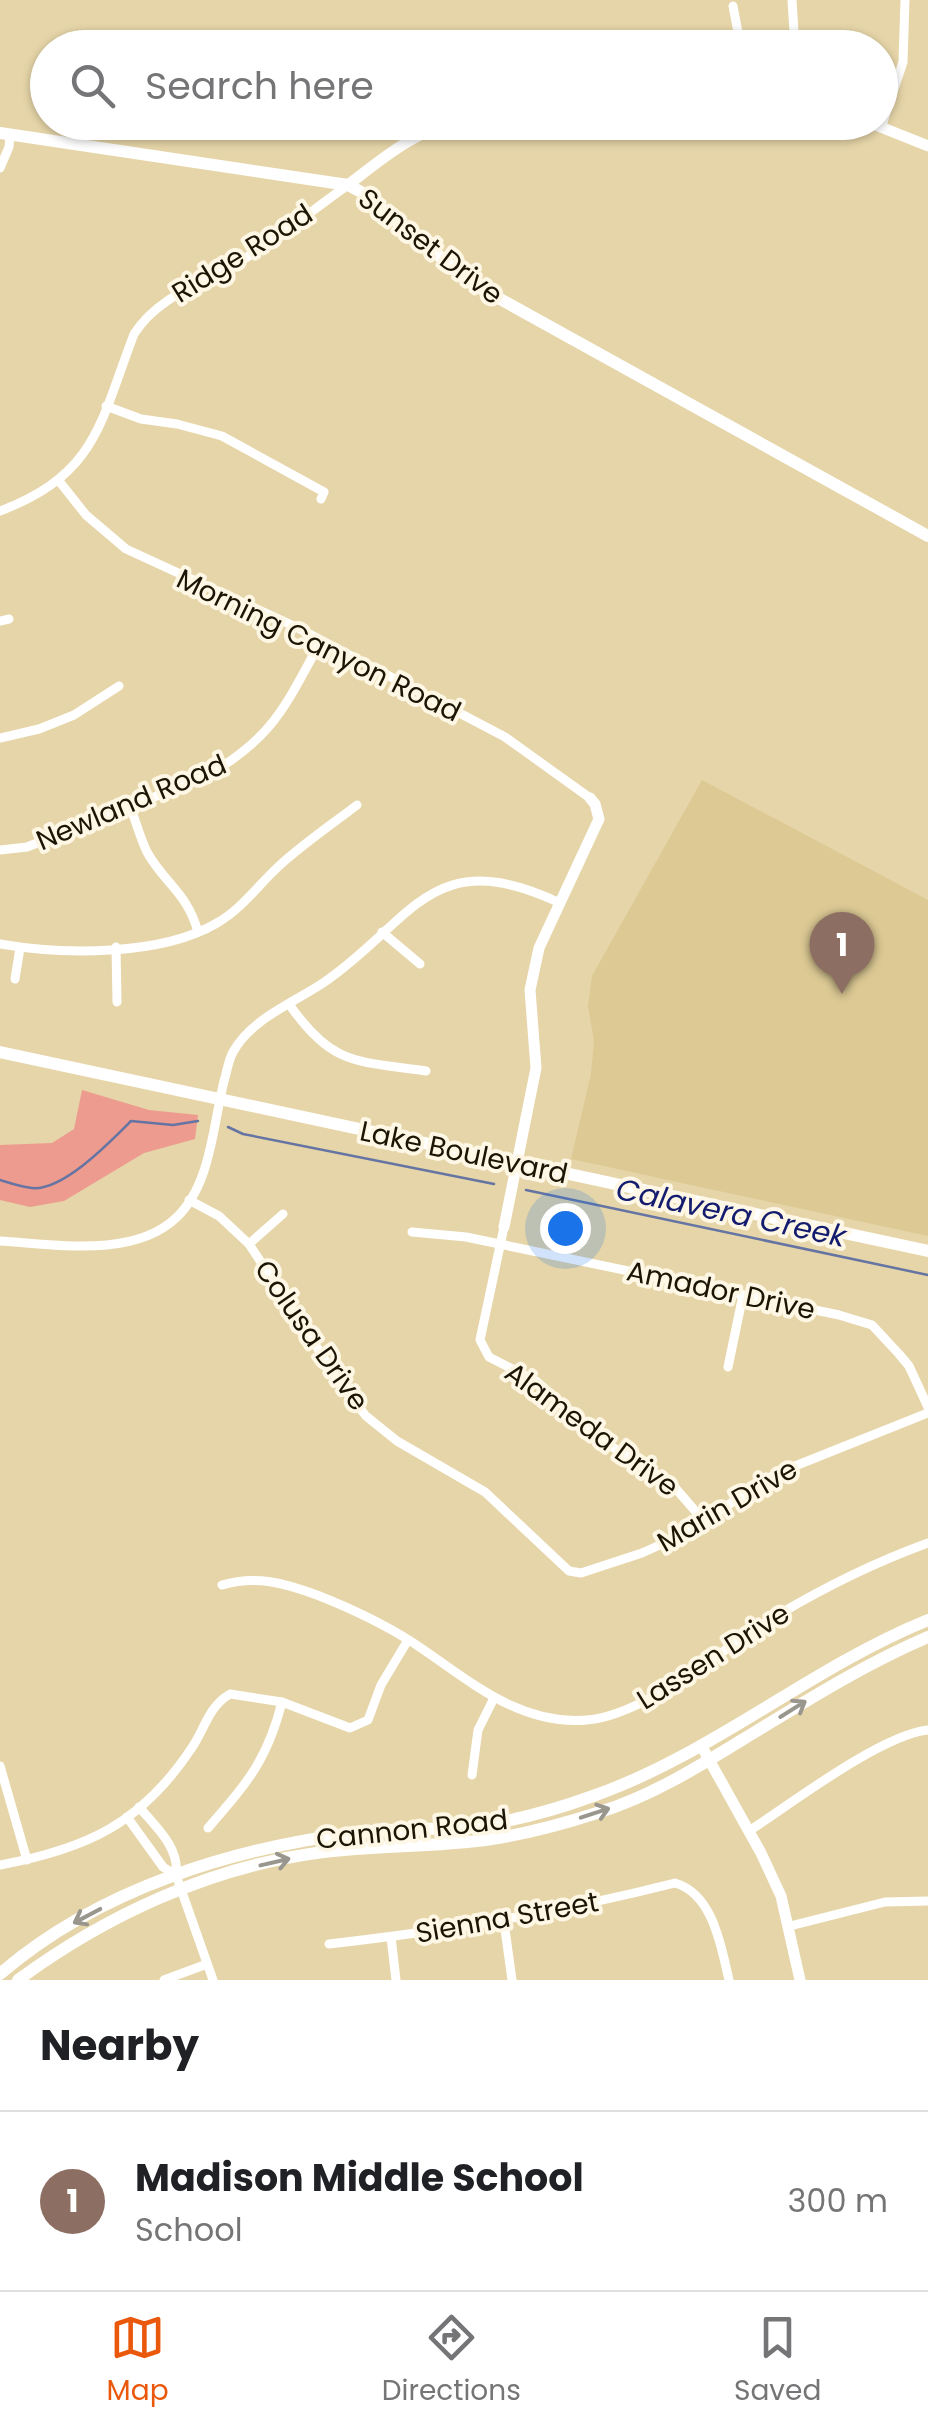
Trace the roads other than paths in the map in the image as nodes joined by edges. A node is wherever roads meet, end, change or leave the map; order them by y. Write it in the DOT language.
graph roads {
  1 [pos="792,0"];
  2 [pos="905,0"];
  3 [pos="732,6"];
  4 [pos="737,30"];
  5 [pos="794,30"];
  6 [pos="898,77"];
  7 [pos="5,133"];
  8 [pos="898,135"];
  9 [pos="30,137"];
  10 [pos="51,140"];
  11 [pos="410,140"];
  12 [pos="928,146"];
  13 [pos="0,168"];
  14 [pos="348,185"];
  15 [pos="106,406"];
  16 [pos="60,481"];
  17 [pos="321,500"];
  18 [pos="0,512"];
  19 [pos="928,536"];
  20 [pos="321,641"];
  21 [pos="119,686"];
  22 [pos="0,738"];
  23 [pos="590,798"];
  24 [pos="357,805"];
  25 [pos="130,806"];
  26 [pos="0,850"];
  27 [pos="560,902"];
  28 [pos="198,932"];
  29 [pos="382,932"];
  30 [pos="0,944"];
  31 [pos="116,947"];
  32 [pos="20,948"];
  33 [pos="420,964"];
  34 [pos="15,980"];
  35 [pos="118,1002"];
  36 [pos="288,1004"];
  37 [pos="0,1052"];
  38 [pos="426,1071"];
  39 [pos="219,1100"];
  40 [pos="518,1164"];
  41 [pos="189,1200"];
  42 [pos="283,1214"];
  43 [pos="504,1227"];
  44 [pos="412,1232"];
  45 [pos="0,1241"];
  46 [pos="249,1244"];
  47 [pos="500,1244"];
  48 [pos="928,1251"];
  49 [pos="744,1295"];
  50 [pos="728,1367"];
  51 [pos="928,1410"];
  52 [pos="703,1520"];
  53 [pos="928,1543"];
  54 [pos="581,1573"];
  55 [pos="222,1586"];
  56 [pos="928,1620"];
  57 [pos="928,1637"];
  58 [pos="408,1640"];
  59 [pos="494,1698"];
  60 [pos="282,1702"];
  61 [pos="928,1730"];
  62 [pos="702,1747"];
  63 [pos="710,1760"];
  64 [pos="0,1766"];
  65 [pos="472,1776"];
  66 [pos="138,1808"];
  67 [pos="127,1816"];
  68 [pos="208,1828"];
  69 [pos="748,1831"];
  70 [pos="27,1860"];
  71 [pos="0,1865"];
  72 [pos="176,1875"];
  73 [pos="182,1889"];
  74 [pos="928,1901"];
  75 [pos="504,1922"];
  76 [pos="790,1926"];
  77 [pos="391,1937"];
  78 [pos="329,1944"];
  79 [pos="207,1964"];
  80 [pos="0,1974"];
  81 [pos="18,1980"];
  82 [pos="164,1980"];
  83 [pos="212,1980"];
  84 [pos="396,1980"];
  85 [pos="512,1980"];
  86 [pos="729,1980"];
  87 [pos="800,1980"];
  1 -- 5 [label="street"];
  2 -- 6 [label="street"];
  3 -- 4 [label="street"];
  7 -- 9 [label="main road, Sunset Drive"];
  7 -- 13 [label="street"];
  8 -- 12 [label="street"];
  10 -- 14 [label="main road, Sunset Drive"];
  11 -- 14 [label="street, Ridge Road"];
  14 -- 15 [label="street, Ridge Road"];
  14 -- 19 [label="main road, Sunset Drive"];
  15 -- 16 [label="street, Ridge Road"];
  15 -- 17 [label="street"];
  16 -- 18 [label="street, Ridge Road"];
  16 -- 20 [label="street, Morning Canyon Road"];
  20 -- 23 [label="street, Morning Canyon Road"];
  20 -- 25 [label="street, Newland Road"];
  21 -- 22 [label="street"];
  23 -- 27 [label="street, Alameda Drive"];
  24 -- 28 [label="street"];
  25 -- 26 [label="street, Newland Road"];
  25 -- 28 [label="street"];
  27 -- 29 [label="street"];
  27 -- 40 [label="street, Alameda Drive"];
  28 -- 31 [label="street"];
  29 -- 33 [label="street"];
  29 -- 36 [label="street"];
  30 -- 32 [label="street"];
  31 -- 32 [label="street"];
  31 -- 35 [label="street"];
  32 -- 34 [label="street"];
  36 -- 38 [label="street"];
  36 -- 39 [label="street"];
  37 -- 39 [label="main road, Lake Boulevard"];
  39 -- 40 [label="main road, Lake Boulevard"];
  39 -- 41 [label="street"];
  40 -- 43 [label="street, Alameda Drive"];
  40 -- 48 [label="main road, Lake Boulevard"];
  41 -- 45 [label="street"];
  41 -- 46 [label="street, Colusa Drive"];
  42 -- 46 [label="street"];
  43 -- 47 [label="street, Alameda Drive"];
  44 -- 47 [label="street, Amador Drive"];
  46 -- 54 [label="street, Colusa Drive"];
  47 -- 49 [label="street, Amador Drive"];
  47 -- 52 [label="street, Alameda Drive"];
  49 -- 50 [label="street"];
  49 -- 51 [label="street, Amador Drive"];
  51 -- 52 [label="street, Marin Drive"];
  52 -- 54 [label="street, Marin Drive"];
  53 -- 59 [label="street, Lassen Drive"];
  55 -- 58 [label="street, Lassen Drive"];
  56 -- 62 [label="main road, Cannon Road"];
  63 -- 57 [label="main road, Cannon Road, one-way"];
  58 -- 59 [label="street, Lassen Drive"];
  58 -- 60 [label="street"];
  59 -- 65 [label="street"];
  60 -- 66 [label="street"];
  60 -- 68 [label="street"];
  61 -- 69 [label="street"];
  62 -- 63 [label="street"];
  62 -- 72 [label="main road, Cannon Road"];
  63 -- 69 [label="street"];
  73 -- 63 [label="main road, Cannon Road, one-way"];
  64 -- 70 [label="street"];
  66 -- 67 [label="street"];
  66 -- 72 [label="street"];
  67 -- 70 [label="street"];
  67 -- 72 [label="street"];
  69 -- 76 [label="street"];
  70 -- 71 [label="street"];
  72 -- 73 [label="street"];
  72 -- 80 [label="main road, Cannon Road, one-way"];
  73 -- 79 [label="street"];
  73 -- 81 [label="main road, Cannon Road"];
  74 -- 76 [label="street"];
  75 -- 77 [label="street, Sienna Street"];
  75 -- 85 [label="street"];
  75 -- 86 [label="street, Sienna Street"];
  76 -- 87 [label="street"];
  77 -- 78 [label="street, Sienna Street"];
  77 -- 84 [label="street"];
  79 -- 82 [label="street"];
  79 -- 83 [label="street"];
}
